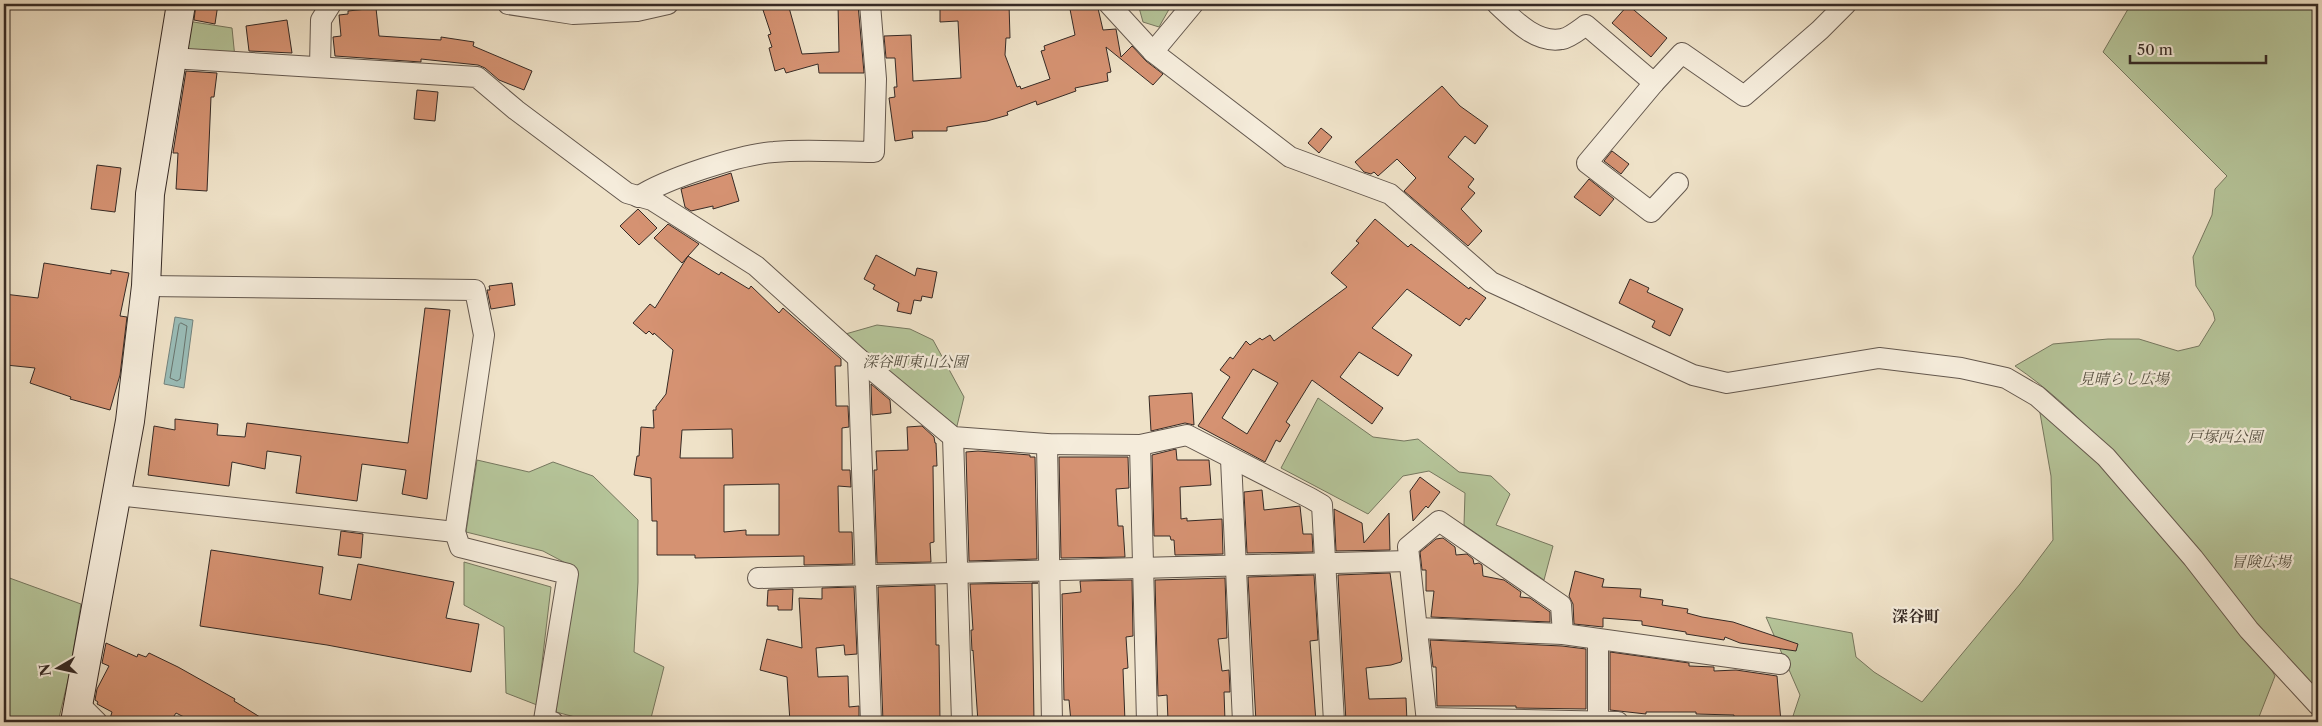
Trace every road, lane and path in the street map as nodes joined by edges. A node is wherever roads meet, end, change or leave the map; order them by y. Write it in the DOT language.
graph roads {
  1 [pos="181,4"];
  2 [pos="331,4"];
  3 [pos="508,4"];
  4 [pos="668,4"];
  5 [pos="870,4"];
  6 [pos="1109,4"];
  7 [pos="1193,4"];
  8 [pos="1497,4"];
  9 [pos="1846,4"];
  10 [pos="1153,52"];
  11 [pos="171,58"];
  12 [pos="320,66"];
  13 [pos="1654,82"];
  14 [pos="1678,183"];
  15 [pos="638,196"];
  16 [pos="146,286"];
  17 [pos="858,358"];
  18 [pos="953,437"];
  19 [pos="1047,444"];
  20 [pos="1140,445"];
  21 [pos="1231,459"];
  22 [pos="117,495"];
  23 [pos="456,532"];
  24 [pos="1409,561"];
  25 [pos="1326,563"];
  26 [pos="1236,565"];
  27 [pos="1143,568"];
  28 [pos="1049,570"];
  29 [pos="956,573"];
  30 [pos="866,575"];
  31 [pos="758,578"];
  32 [pos="1418,628"];
  33 [pos="1563,634"];
  34 [pos="1598,640"];
  35 [pos="1780,664"];
  36 [pos="2318,705"];
  37 [pos="84,716"];
  38 [pos="1427,720"];
  39 [pos="1598,721"];
  40 [pos="553,722"];
  41 [pos="871,722"];
  42 [pos="962,722"];
  43 [pos="1052,722"];
  44 [pos="1147,722"];
  45 [pos="1243,722"];
  46 [pos="1334,722"];
  47 [pos="1618,722"];
  1 -- 11 [label="street"];
  2 -- 12 [label="street"];
  3 -- 4 [label="street"];
  5 -- 15 [label="street"];
  6 -- 10 [label="street"];
  7 -- 10 [label="street"];
  8 -- 13 [label="street"];
  9 -- 13 [label="street"];
  10 -- 36 [label="street"];
  11 -- 12 [label="street"];
  11 -- 16 [label="street"];
  12 -- 15 [label="street"];
  13 -- 14 [label="street"];
  15 -- 17 [label="street"];
  16 -- 22 [label="street"];
  16 -- 23 [label="street"];
  17 -- 18 [label="street"];
  17 -- 30 [label="street"];
  18 -- 19 [label="street"];
  18 -- 29 [label="street"];
  19 -- 20 [label="street"];
  19 -- 28 [label="street"];
  20 -- 21 [label="street"];
  20 -- 27 [label="street"];
  21 -- 25 [label="street"];
  21 -- 26 [label="street"];
  22 -- 23 [label="street"];
  22 -- 37 [label="street"];
  23 -- 40 [label="street"];
  24 -- 25 [label="street"];
  24 -- 32 [label="street"];
  24 -- 33 [label="street"];
  25 -- 26 [label="street"];
  25 -- 46 [label="street"];
  26 -- 27 [label="street"];
  26 -- 45 [label="street"];
  27 -- 28 [label="street"];
  27 -- 44 [label="street"];
  28 -- 29 [label="street"];
  28 -- 43 [label="street"];
  29 -- 30 [label="street"];
  29 -- 42 [label="street"];
  30 -- 31 [label="street"];
  30 -- 41 [label="street"];
  32 -- 33 [label="street"];
  32 -- 38 [label="street"];
  33 -- 34 [label="street"];
  34 -- 35 [label="street"];
  34 -- 39 [label="street"];
  38 -- 39 [label="street"];
  39 -- 47 [label="street"];
}
